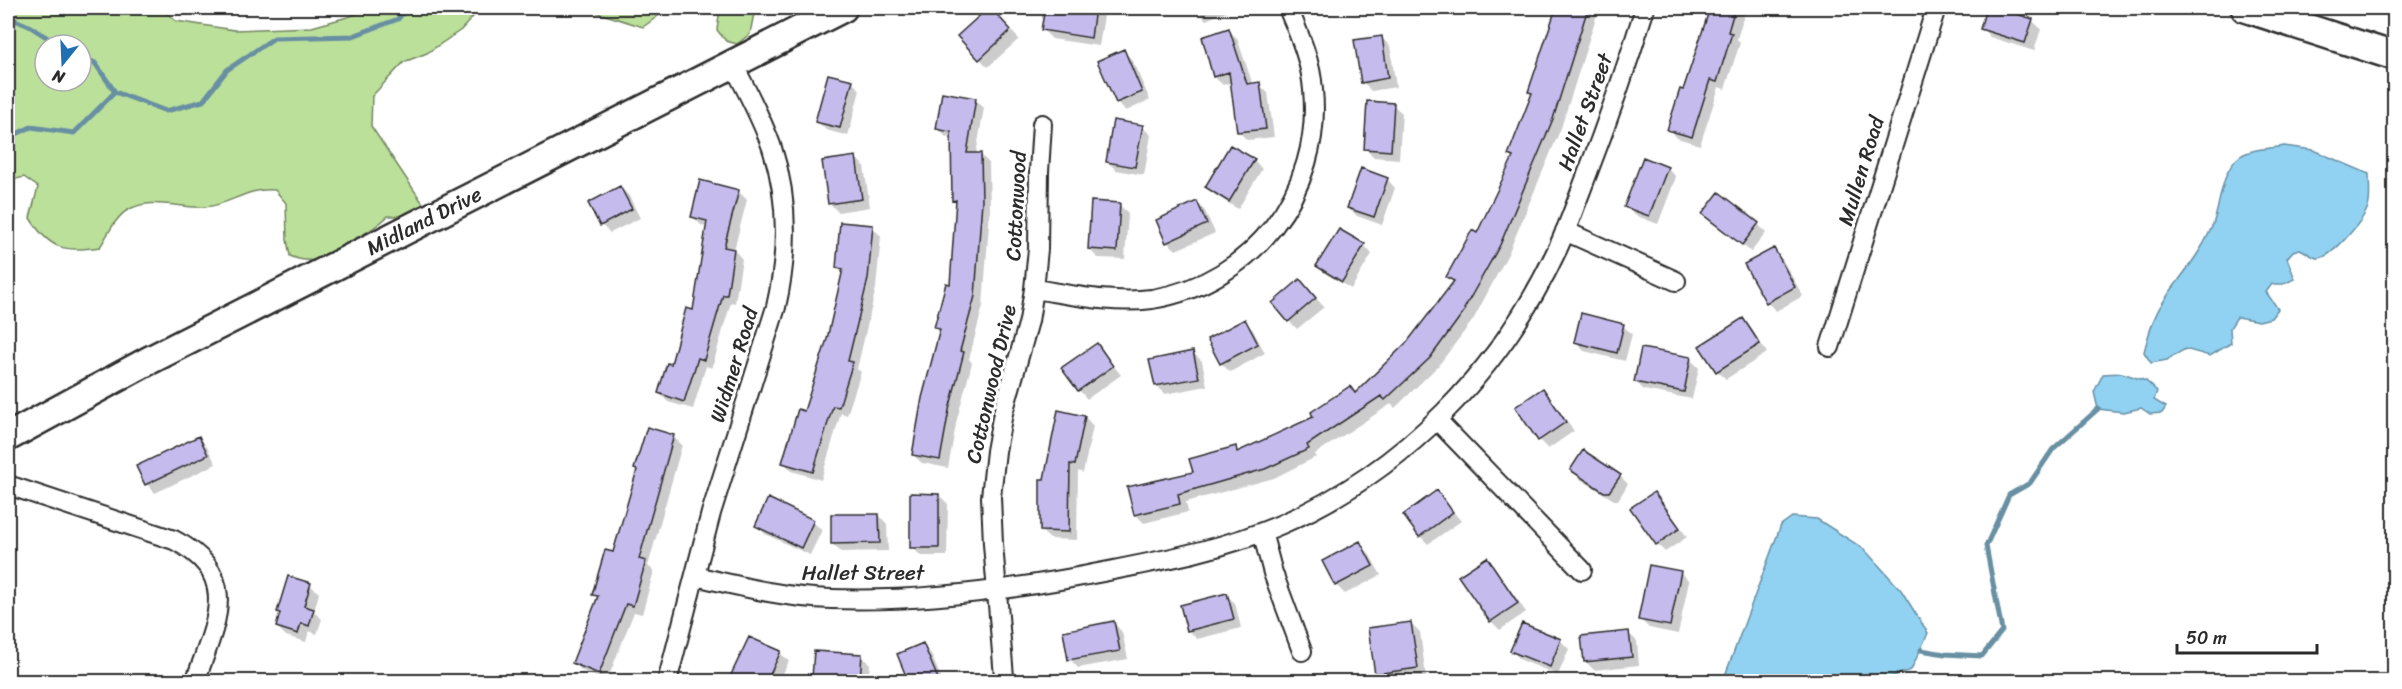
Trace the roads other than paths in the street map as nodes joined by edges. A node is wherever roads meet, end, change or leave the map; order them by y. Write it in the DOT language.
graph roads {
  1 [pos="843,8"];
  2 [pos="1288,8"];
  3 [pos="1645,8"];
  4 [pos="1936,8"];
  5 [pos="2245,8"];
  6 [pos="2394,56"];
  7 [pos="734,64"];
  8 [pos="1042,124"];
  9 [pos="1565,231"];
  10 [pos="1676,281"];
  11 [pos="1034,289"];
  12 [pos="1830,347"];
  13 [pos="1437,420"];
  14 [pos="8,437"];
  15 [pos="8,485"];
  16 [pos="1262,532"];
  17 [pos="1582,570"];
  18 [pos="694,576"];
  19 [pos="998,589"];
  20 [pos="1302,651"];
  21 [pos="1004,677"];
  22 [pos="195,681"];
  23 [pos="667,681"];
  1 -- 7 [label="street, Midland Drive"];
  2 -- 11 [label="street, Cottonwood Drive"];
  3 -- 9 [label="street, Hallet Street"];
  4 -- 12 [label="street, Mullen Road"];
  5 -- 6 [label="street"];
  7 -- 14 [label="street, Midland Drive"];
  7 -- 18 [label="street, Widmer Road"];
  8 -- 11 [label="street, Cottonwood"];
  9 -- 10 [label="street"];
  9 -- 13 [label="street, Hallet Street"];
  11 -- 19 [label="street, Cottonwood Drive"];
  13 -- 16 [label="street, Hallet Street"];
  13 -- 17 [label="street"];
  15 -- 22 [label="street"];
  16 -- 19 [label="street, Hallet Street"];
  16 -- 20 [label="street"];
  18 -- 19 [label="street, Hallet Street"];
  18 -- 23 [label="street, Widmer Road"];
  19 -- 21 [label="street"];
}
